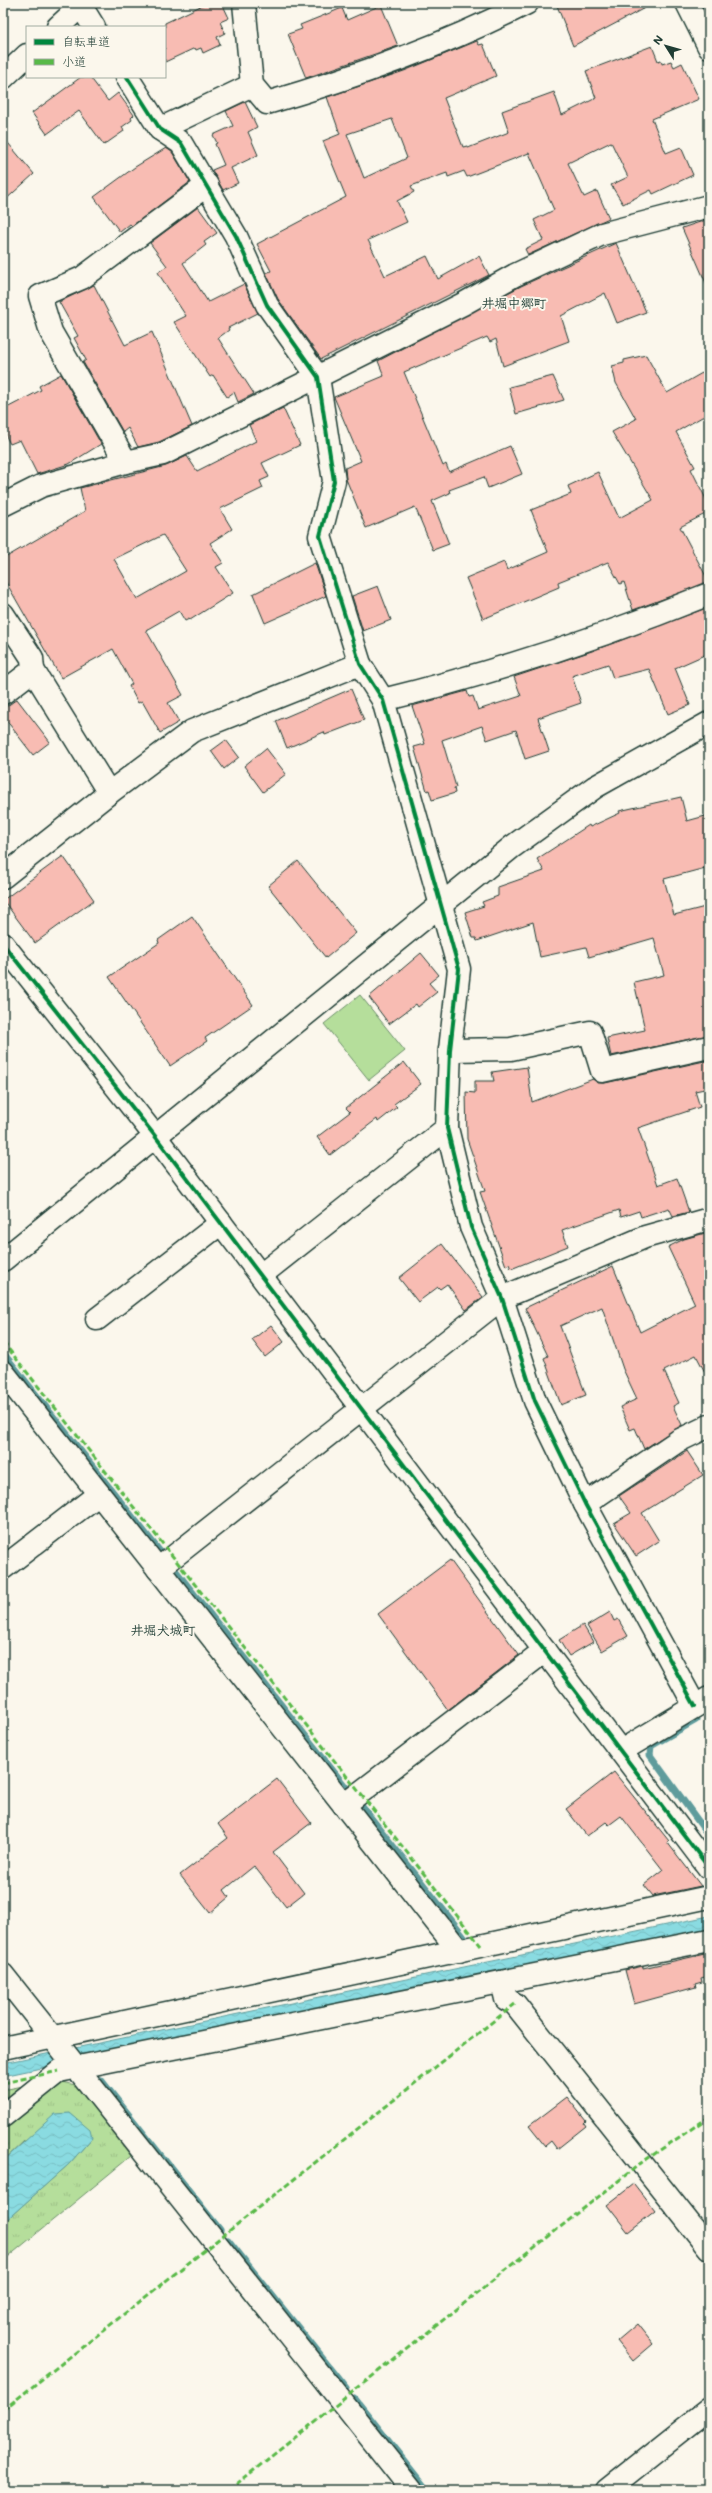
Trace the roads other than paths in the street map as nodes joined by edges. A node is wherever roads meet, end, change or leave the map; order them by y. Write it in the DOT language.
graph roads {
  1 [pos="244,3"];
  2 [pos="527,3"];
  3 [pos="687,3"];
  4 [pos="79,5"];
  5 [pos="59,26"];
  6 [pos="93,26"];
  7 [pos="709,47"];
  8 [pos="26,56"];
  9 [pos="3,78"];
  10 [pos="127,78"];
  11 [pos="252,85"];
  12 [pos="160,129"];
  13 [pos="207,186"];
  14 [pos="709,206"];
  15 [pos="318,377"];
  16 [pos="126,462"];
  17 [pos="3,504"];
  18 [pos="709,594"];
  19 [pos="3,614"];
  20 [pos="360,664"];
  21 [pos="33,670"];
  22 [pos="3,693"];
  23 [pos="383,700"];
  24 [pos="709,723"];
  25 [pos="109,793"];
  26 [pos="3,877"];
  27 [pos="441,904"];
  28 [pos="3,944"];
  29 [pos="709,1047"];
  30 [pos="450,1050"];
  31 [pos="447,1128"];
  32 [pos="155,1136"];
  33 [pos="709,1219"];
  34 [pos="221,1223"];
  35 [pos="3,1260"];
  36 [pos="261,1275"];
  37 [pos="502,1298"];
  38 [pos="97,1320"];
  39 [pos="3,1372"];
  40 [pos="362,1409"];
  41 [pos="709,1426"];
  42 [pos="99,1494"];
  43 [pos="585,1504"];
  44 [pos="3,1568"];
  45 [pos="158,1569"];
  46 [pos="545,1651"];
  47 [pos="702,1702"];
  48 [pos="621,1751"];
  49 [pos="344,1805"];
  50 [pos="709,1868"];
  51 [pos="709,1897"];
  52 [pos="709,1940"];
  53 [pos="459,1951"];
  54 [pos="3,1975"];
  55 [pos="502,1982"];
  56 [pos="54,2041"];
  57 [pos="3,2048"];
  58 [pos="75,2067"];
  59 [pos="3,2116"];
  60 [pos="709,2248"];
  61 [pos="709,2409"];
  62 [pos="412,2490"];
  63 [pos="607,2490"];
  1 -- 11 [label="street"];
  2 -- 11 [label="street"];
  3 -- 7 [label="street"];
  4 -- 5 [label="street"];
  4 -- 6 [label="street"];
  8 -- 9 [label="street"];
  10 -- 12 [label="street"];
  11 -- 12 [label="street"];
  12 -- 13 [label="street"];
  13 -- 15 [label="street"];
  13 -- 16 [label="street"];
  14 -- 15 [label="street"];
  15 -- 16 [label="street"];
  15 -- 20 [label="street"];
  16 -- 17 [label="street"];
  18 -- 23 [label="street"];
  19 -- 21 [label="street"];
  20 -- 23 [label="street"];
  20 -- 25 [label="street"];
  21 -- 22 [label="street"];
  21 -- 25 [label="street"];
  23 -- 27 [label="street"];
  24 -- 27 [label="street"];
  25 -- 26 [label="street"];
  27 -- 30 [label="street"];
  27 -- 32 [label="street"];
  28 -- 32 [label="street"];
  29 -- 30 [label="street"];
  30 -- 31 [label="street"];
  31 -- 36 [label="street"];
  31 -- 37 [label="street"];
  32 -- 34 [label="street"];
  32 -- 35 [label="street"];
  33 -- 37 [label="street"];
  34 -- 36 [label="street"];
  34 -- 38 [label="street"];
  36 -- 40 [label="street"];
  37 -- 40 [label="street"];
  37 -- 43 [label="street"];
  39 -- 42 [label="street"];
  40 -- 45 [label="street"];
  40 -- 46 [label="street"];
  41 -- 43 [label="street"];
  42 -- 44 [label="street"];
  42 -- 45 [label="street"];
  43 -- 47 [label="street"];
  45 -- 49 [label="street"];
  46 -- 48 [label="street"];
  46 -- 49 [label="street"];
  47 -- 48 [label="street"];
  48 -- 50 [label="street"];
  49 -- 53 [label="street"];
  51 -- 53 [label="street"];
  52 -- 55 [label="street"];
  53 -- 56 [label="street"];
  54 -- 56 [label="street"];
  55 -- 58 [label="street"];
  55 -- 60 [label="street"];
  56 -- 57 [label="street"];
  56 -- 58 [label="street"];
  58 -- 59 [label="street"];
  58 -- 62 [label="street"];
  61 -- 63 [label="street"];
}
